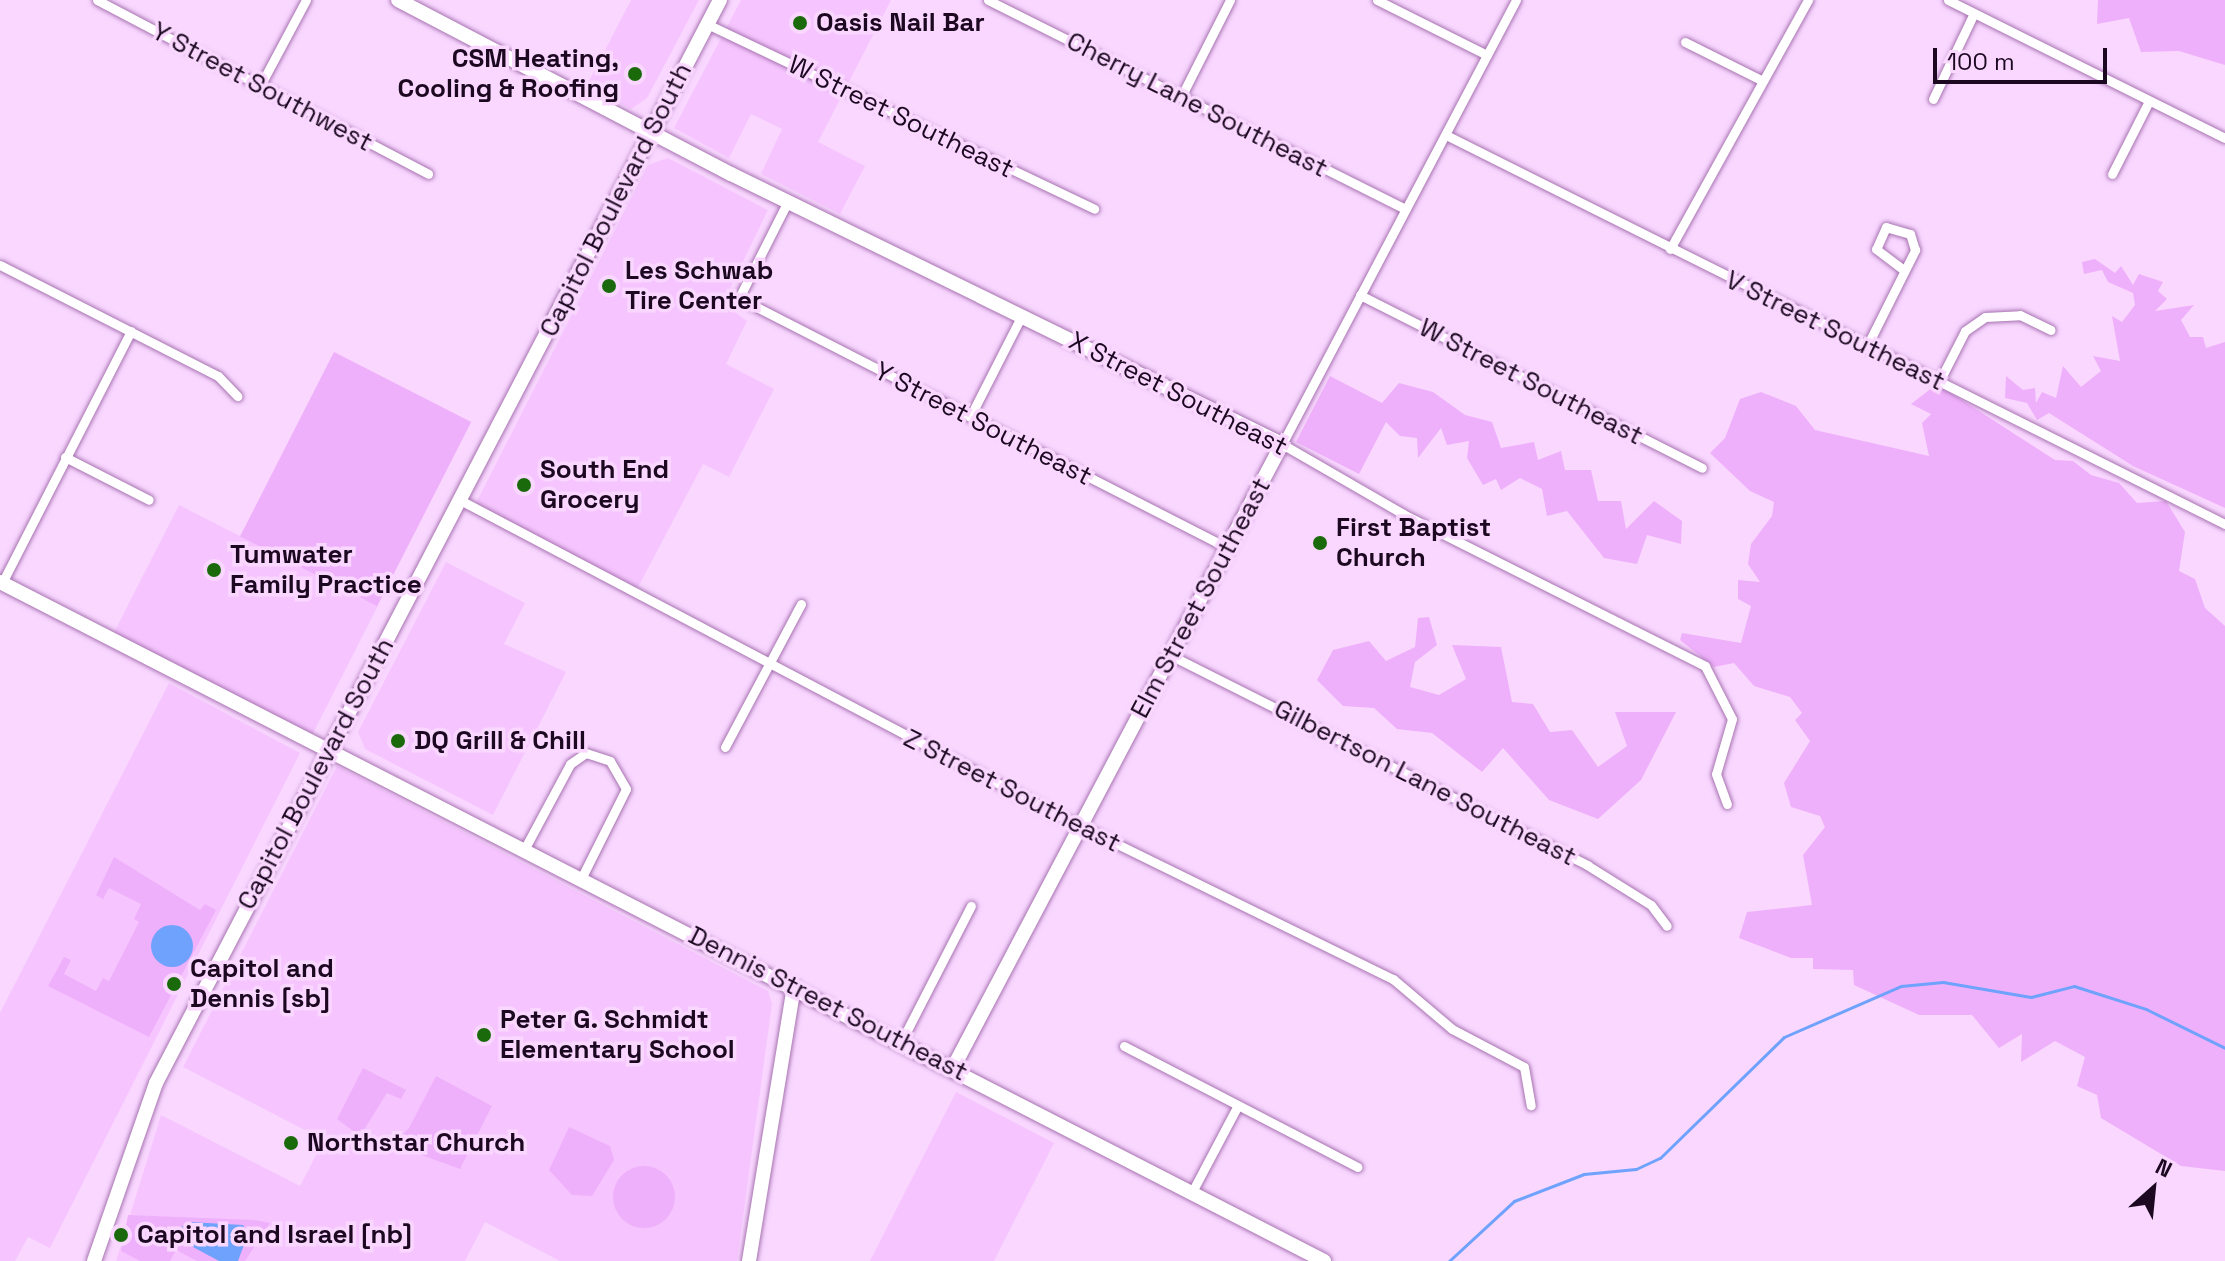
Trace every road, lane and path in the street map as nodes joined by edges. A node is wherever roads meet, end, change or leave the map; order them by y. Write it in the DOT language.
graph roads {
  1 [pos="97,0"];
  2 [pos="306,0"];
  3 [pos="398,0"];
  4 [pos="720,0"];
  5 [pos="988,0"];
  6 [pos="1230,0"];
  7 [pos="1377,0"];
  8 [pos="1516,0"];
  9 [pos="1808,0"];
  10 [pos="1948,0"];
  11 [pos="1974,13"];
  12 [pos="707,24"];
  13 [pos="1685,42"];
  14 [pos="1487,55"];
  15 [pos="1761,80"];
  16 [pos="260,86"];
  17 [pos="1181,97"];
  18 [pos="1933,99"];
  19 [pos="2149,101"];
  20 [pos="651,132"];
  21 [pos="1446,135"];
  22 [pos="2225,138"];
  23 [pos="428,174"];
  24 [pos="2112,174"];
  25 [pos="788,201"];
  26 [pos="1094,209"];
  27 [pos="1406,209"];
  28 [pos="1670,249"];
  29 [pos="0,265"];
  30 [pos="1904,270"];
  31 [pos="1360,295"];
  32 [pos="1022,315"];
  33 [pos="2051,330"];
  34 [pos="131,331"];
  35 [pos="1866,348"];
  36 [pos="1939,382"];
  37 [pos="237,396"];
  38 [pos="970,417"];
  39 [pos="1282,444"];
  40 [pos="65,457"];
  41 [pos="1702,468"];
  42 [pos="149,500"];
  43 [pos="460,500"];
  44 [pos="2225,524"];
  45 [pos="1228,548"];
  46 [pos="1,582"];
  47 [pos="801,604"];
  48 [pos="1172,656"];
  49 [pos="767,665"];
  50 [pos="331,747"];
  51 [pos="725,747"];
  52 [pos="1727,804"];
  53 [pos="1081,826"];
  54 [pos="525,848"];
  55 [pos="582,877"];
  56 [pos="971,906"];
  57 [pos="1667,926"];
  58 [pos="794,987"];
  59 [pos="901,1042"];
  60 [pos="1124,1046"];
  61 [pos="953,1068"];
  62 [pos="1238,1105"];
  63 [pos="1531,1105"];
  64 [pos="1357,1167"];
  65 [pos="1192,1192"];
  66 [pos="94,1261"];
  67 [pos="749,1261"];
  68 [pos="1324,1261"];
  1 -- 16 [label="street, Y Street Southwest"];
  2 -- 16 [label="street"];
  3 -- 20 [label="street, X Street Southeast"];
  4 -- 12 [label="street, Capitol Boulevard South"];
  5 -- 17 [label="street, Cherry Lane Southeast"];
  6 -- 17 [label="street"];
  7 -- 14 [label="street"];
  8 -- 14 [label="street, Elm Street Southeast"];
  9 -- 15 [label="street"];
  10 -- 11 [label="street"];
  11 -- 18 [label="street"];
  11 -- 19 [label="street"];
  12 -- 20 [label="street, Capitol Boulevard South"];
  12 -- 26 [label="street, W Street Southeast"];
  13 -- 15 [label="street"];
  14 -- 21 [label="street, Elm Street Southeast"];
  15 -- 28 [label="street"];
  16 -- 23 [label="street, Y Street Southwest"];
  17 -- 27 [label="street, Cherry Lane Southeast"];
  19 -- 22 [label="street"];
  19 -- 24 [label="street"];
  20 -- 25 [label="street, X Street Southeast"];
  20 -- 43 [label="street, Capitol Boulevard South"];
  21 -- 27 [label="street, Elm Street Southeast"];
  21 -- 28 [label="street, V Street Southeast"];
  25 -- 32 [label="street, X Street Southeast"];
  25 -- 38 [label="street, Y Street Southeast"];
  27 -- 31 [label="street, Elm Street Southeast"];
  28 -- 35 [label="street, V Street Southeast"];
  29 -- 34 [label="street"];
  30 -- 30 [label="street"];
  30 -- 35 [label="street"];
  31 -- 39 [label="street, Elm Street Southeast"];
  31 -- 41 [label="street, W Street Southeast"];
  32 -- 38 [label="street"];
  32 -- 39 [label="street, X Street Southeast"];
  33 -- 36 [label="street"];
  34 -- 37 [label="street"];
  34 -- 40 [label="street"];
  35 -- 36 [label="street, V Street Southeast"];
  36 -- 44 [label="street, V Street Southeast"];
  38 -- 45 [label="street, Y Street Southeast"];
  39 -- 45 [label="street, Elm Street Southeast"];
  39 -- 52 [label="street, X Street Southeast"];
  40 -- 42 [label="street"];
  40 -- 46 [label="street"];
  43 -- 49 [label="street, Z Street Southeast"];
  43 -- 50 [label="street, Capitol Boulevard South"];
  45 -- 48 [label="street, Elm Street Southeast"];
  46 -- 50 [label="street, Dennis Street Southeast"];
  47 -- 49 [label="street"];
  48 -- 53 [label="street, Elm Street Southeast"];
  48 -- 57 [label="street, Gilbertson Lane Southeast"];
  49 -- 51 [label="street"];
  49 -- 53 [label="street, Z Street Southeast"];
  50 -- 54 [label="street, Dennis Street Southeast"];
  50 -- 66 [label="street, Capitol Boulevard South"];
  53 -- 61 [label="street, Elm Street Southeast"];
  53 -- 63 [label="street, Z Street Southeast"];
  54 -- 55 [label="street, Dennis Street Southeast"];
  54 -- 55 [label="street"];
  55 -- 58 [label="street, Dennis Street Southeast"];
  56 -- 59 [label="street"];
  58 -- 59 [label="street, Dennis Street Southeast"];
  58 -- 67 [label="street"];
  59 -- 61 [label="street, Dennis Street Southeast"];
  60 -- 62 [label="street"];
  61 -- 65 [label="street, Dennis Street Southeast"];
  62 -- 64 [label="street"];
  62 -- 65 [label="street"];
  65 -- 68 [label="street, Dennis Street Southeast"];
}
